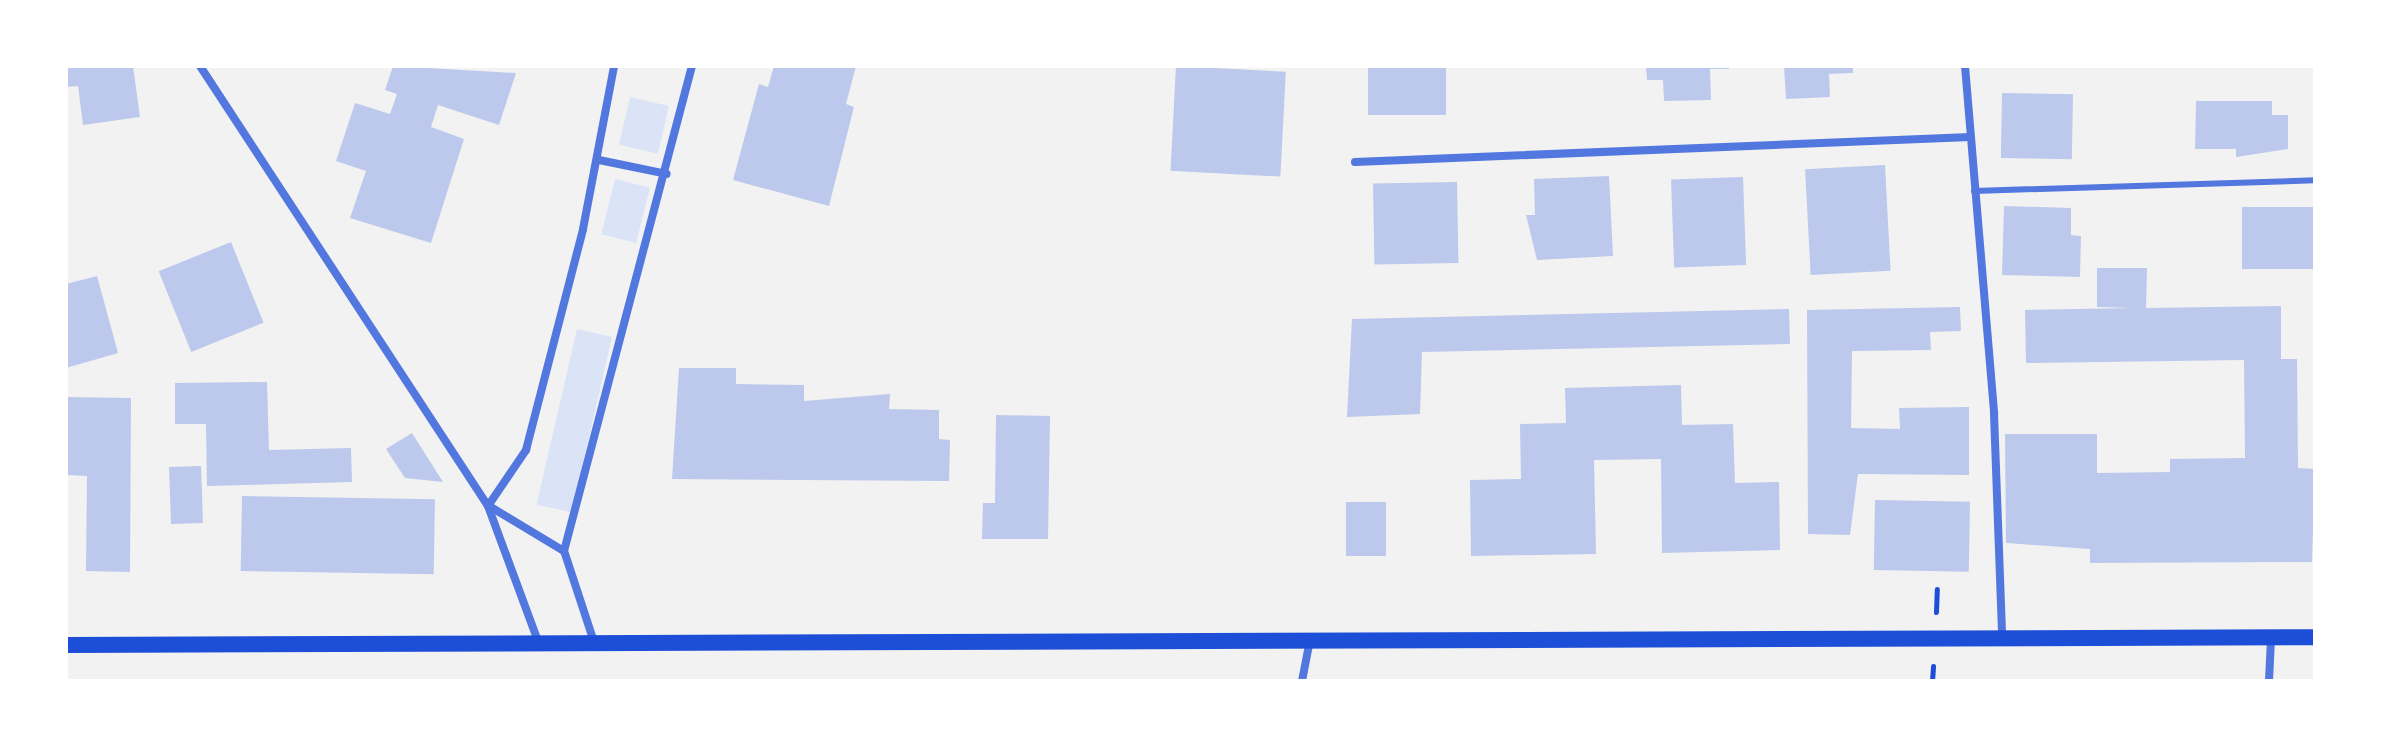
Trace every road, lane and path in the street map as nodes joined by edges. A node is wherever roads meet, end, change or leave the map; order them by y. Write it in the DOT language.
graph roads {
  1 [pos="200,66"];
  2 [pos="614,66"];
  3 [pos="692,66"];
  4 [pos="1965,66"];
  5 [pos="1970,137"];
  6 [pos="599,160"];
  7 [pos="1355,162"];
  8 [pos="667,174"];
  9 [pos="2315,180"];
  10 [pos="1974,191"];
  11 [pos="488,506"];
  12 [pos="564,551"];
  13 [pos="2002,635"];
  14 [pos="2271,637"];
  15 [pos="2315,637"];
  16 [pos="1310,640"];
  17 [pos="538,641"];
  18 [pos="594,642"];
  19 [pos="66,645"];
  20 [pos="1302,681"];
  21 [pos="2269,681"];
  1 -- 11 [label="street"];
  2 -- 6 [label="street"];
  3 -- 8 [label="street"];
  4 -- 5 [label="street"];
  5 -- 7 [label="street"];
  5 -- 10 [label="street"];
  6 -- 8 [label="street"];
  6 -- 11 [label="street"];
  8 -- 12 [label="street"];
  9 -- 10 [label="lane"];
  10 -- 13 [label="street"];
  11 -- 12 [label="street"];
  11 -- 17 [label="street"];
  12 -- 18 [label="street"];
  13 -- 14 [label="main road"];
  13 -- 16 [label="main road"];
  14 -- 15 [label="main road"];
  14 -- 21 [label="street"];
  16 -- 18 [label="main road"];
  16 -- 20 [label="street"];
  17 -- 18 [label="main road"];
  17 -- 19 [label="main road"];
}
